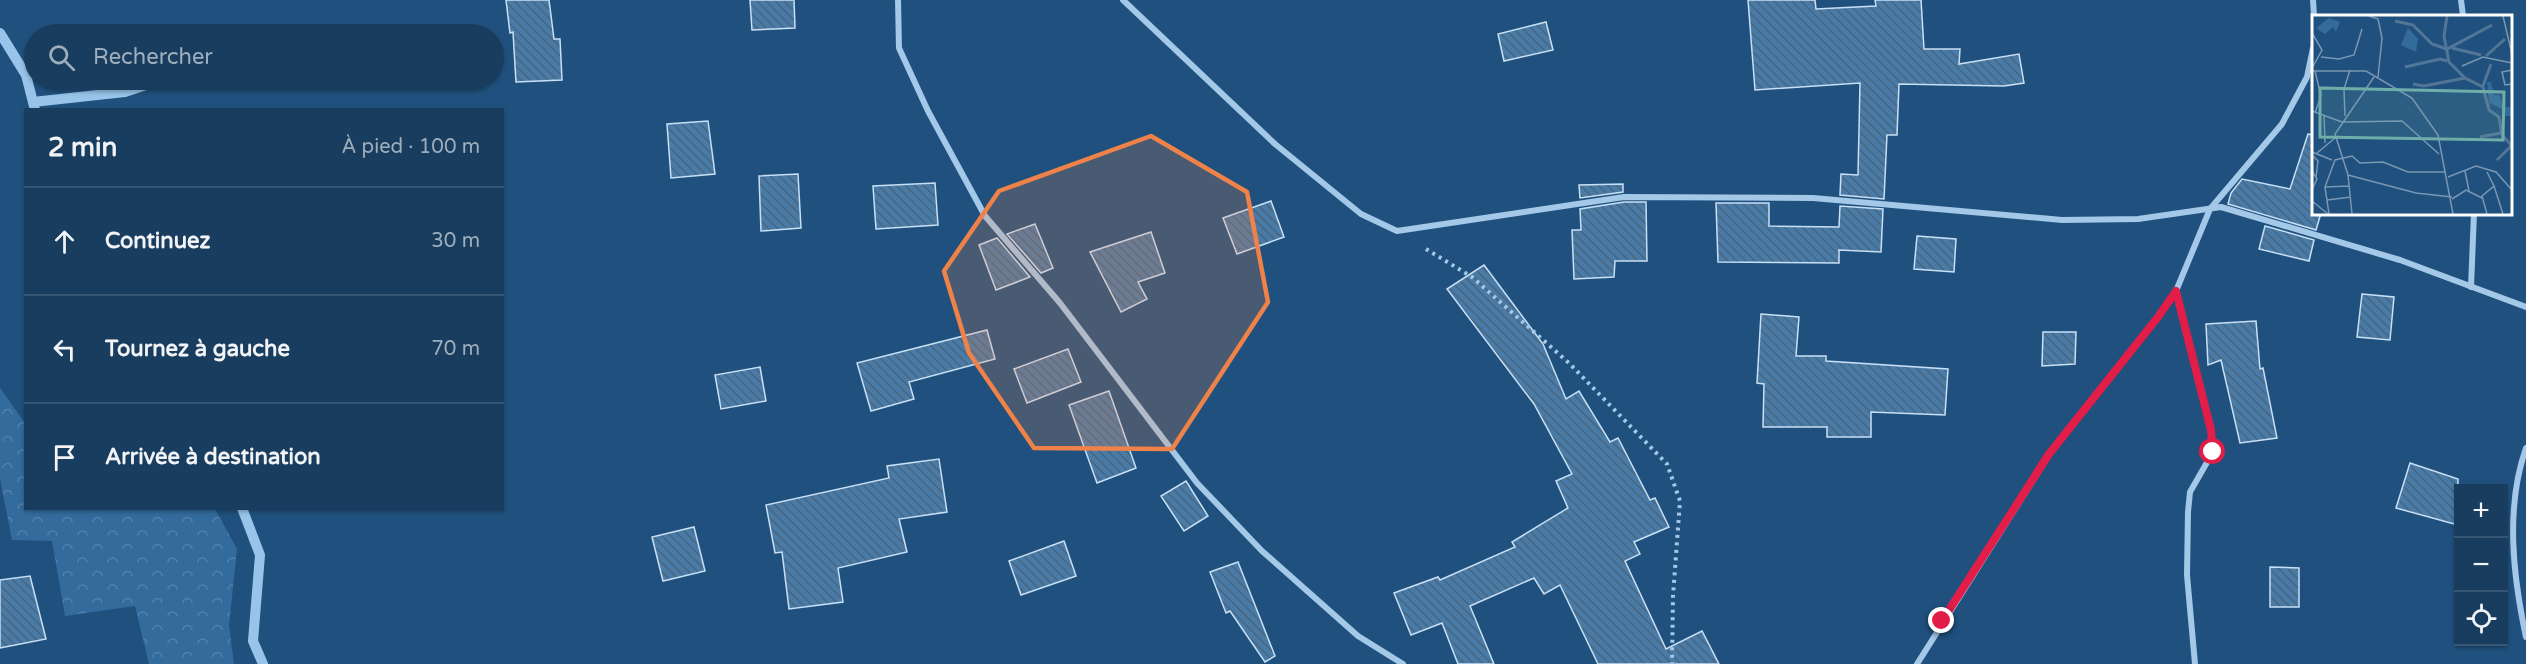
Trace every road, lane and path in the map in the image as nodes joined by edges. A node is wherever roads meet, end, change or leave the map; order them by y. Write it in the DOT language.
graph roads {
  1 [pos="898,0"];
  2 [pos="1123,0"];
  3 [pos="2461,0"];
  4 [pos="2463,15"];
  5 [pos="2312,53"];
  6 [pos="2210,208"];
  7 [pos="2474,214"];
  8 [pos="1397,231"];
  9 [pos="2470,287"];
  10 [pos="2176,291"];
  11 [pos="2526,307"];
  12 [pos="2526,448"];
  13 [pos="2526,637"];
  14 [pos="1403,664"];
  15 [pos="1672,664"];
  16 [pos="1917,664"];
  17 [pos="2195,664"];
  1 -- 14 [label="street"];
  2 -- 8 [label="street"];
  3 -- 4 [label="street"];
  5 -- 6 [label="street"];
  6 -- 8 [label="street"];
  6 -- 9 [label="street"];
  6 -- 10 [label="street"];
  7 -- 9 [label="street"];
  8 -- 15 [label="path"];
  9 -- 11 [label="street"];
  10 -- 16 [label="street"];
  10 -- 17 [label="street"];
  12 -- 13 [label="street"];
}
